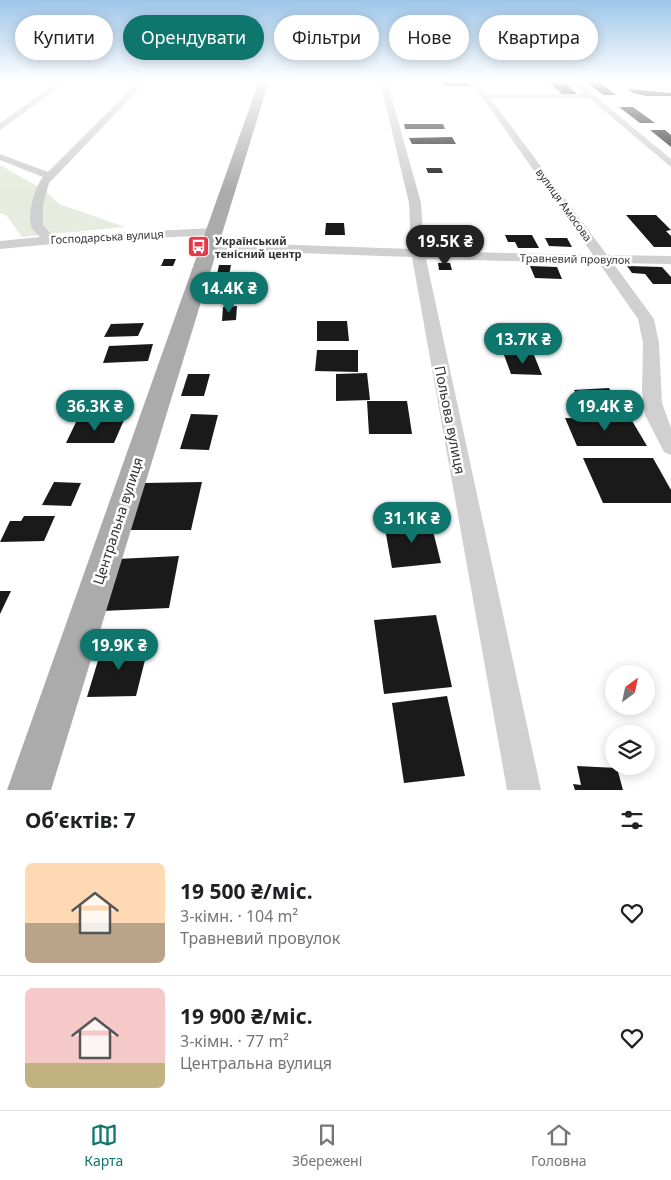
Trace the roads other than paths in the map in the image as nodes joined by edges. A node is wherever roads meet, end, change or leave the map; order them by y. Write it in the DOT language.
graph roads {
  1 [pos="13,118"];
  2 [pos="107,118"];
  3 [pos="252,118"];
  4 [pos="393,118"];
  5 [pos="501,118"];
  6 [pos="615,118"];
  7 [pos="0,127"];
  8 [pos="0,158"];
  9 [pos="671,164"];
  10 [pos="49,176"];
  11 [pos="211,239"];
  12 [pos="49,240"];
  13 [pos="0,245"];
  14 [pos="418,254"];
  15 [pos="604,260"];
  16 [pos="671,260"];
  17 [pos="671,446"];
  18 [pos="29,790"];
  19 [pos="524,790"];
  1 -- 7 [label="street"];
  2 -- 10 [label="street"];
  3 -- 11 [label="main road, Центральна вулиця"];
  4 -- 14 [label="street, Польова вулиця"];
  5 -- 15 [label="street, вулиця Амосова"];
  6 -- 9 [label="street"];
  8 -- 10 [label="street"];
  10 -- 12 [label="street"];
  11 -- 12 [label="street, Господарська вулиця"];
  11 -- 14 [label="street, Травневий провулок"];
  11 -- 18 [label="main road, Центральна вулиця"];
  12 -- 13 [label="street, Господарська вулиця"];
  14 -- 15 [label="street, Травневий провулок"];
  14 -- 19 [label="street, Польова вулиця"];
  15 -- 16 [label="street, Травневий провулок"];
  15 -- 17 [label="street, вулиця Амосова"];
}
